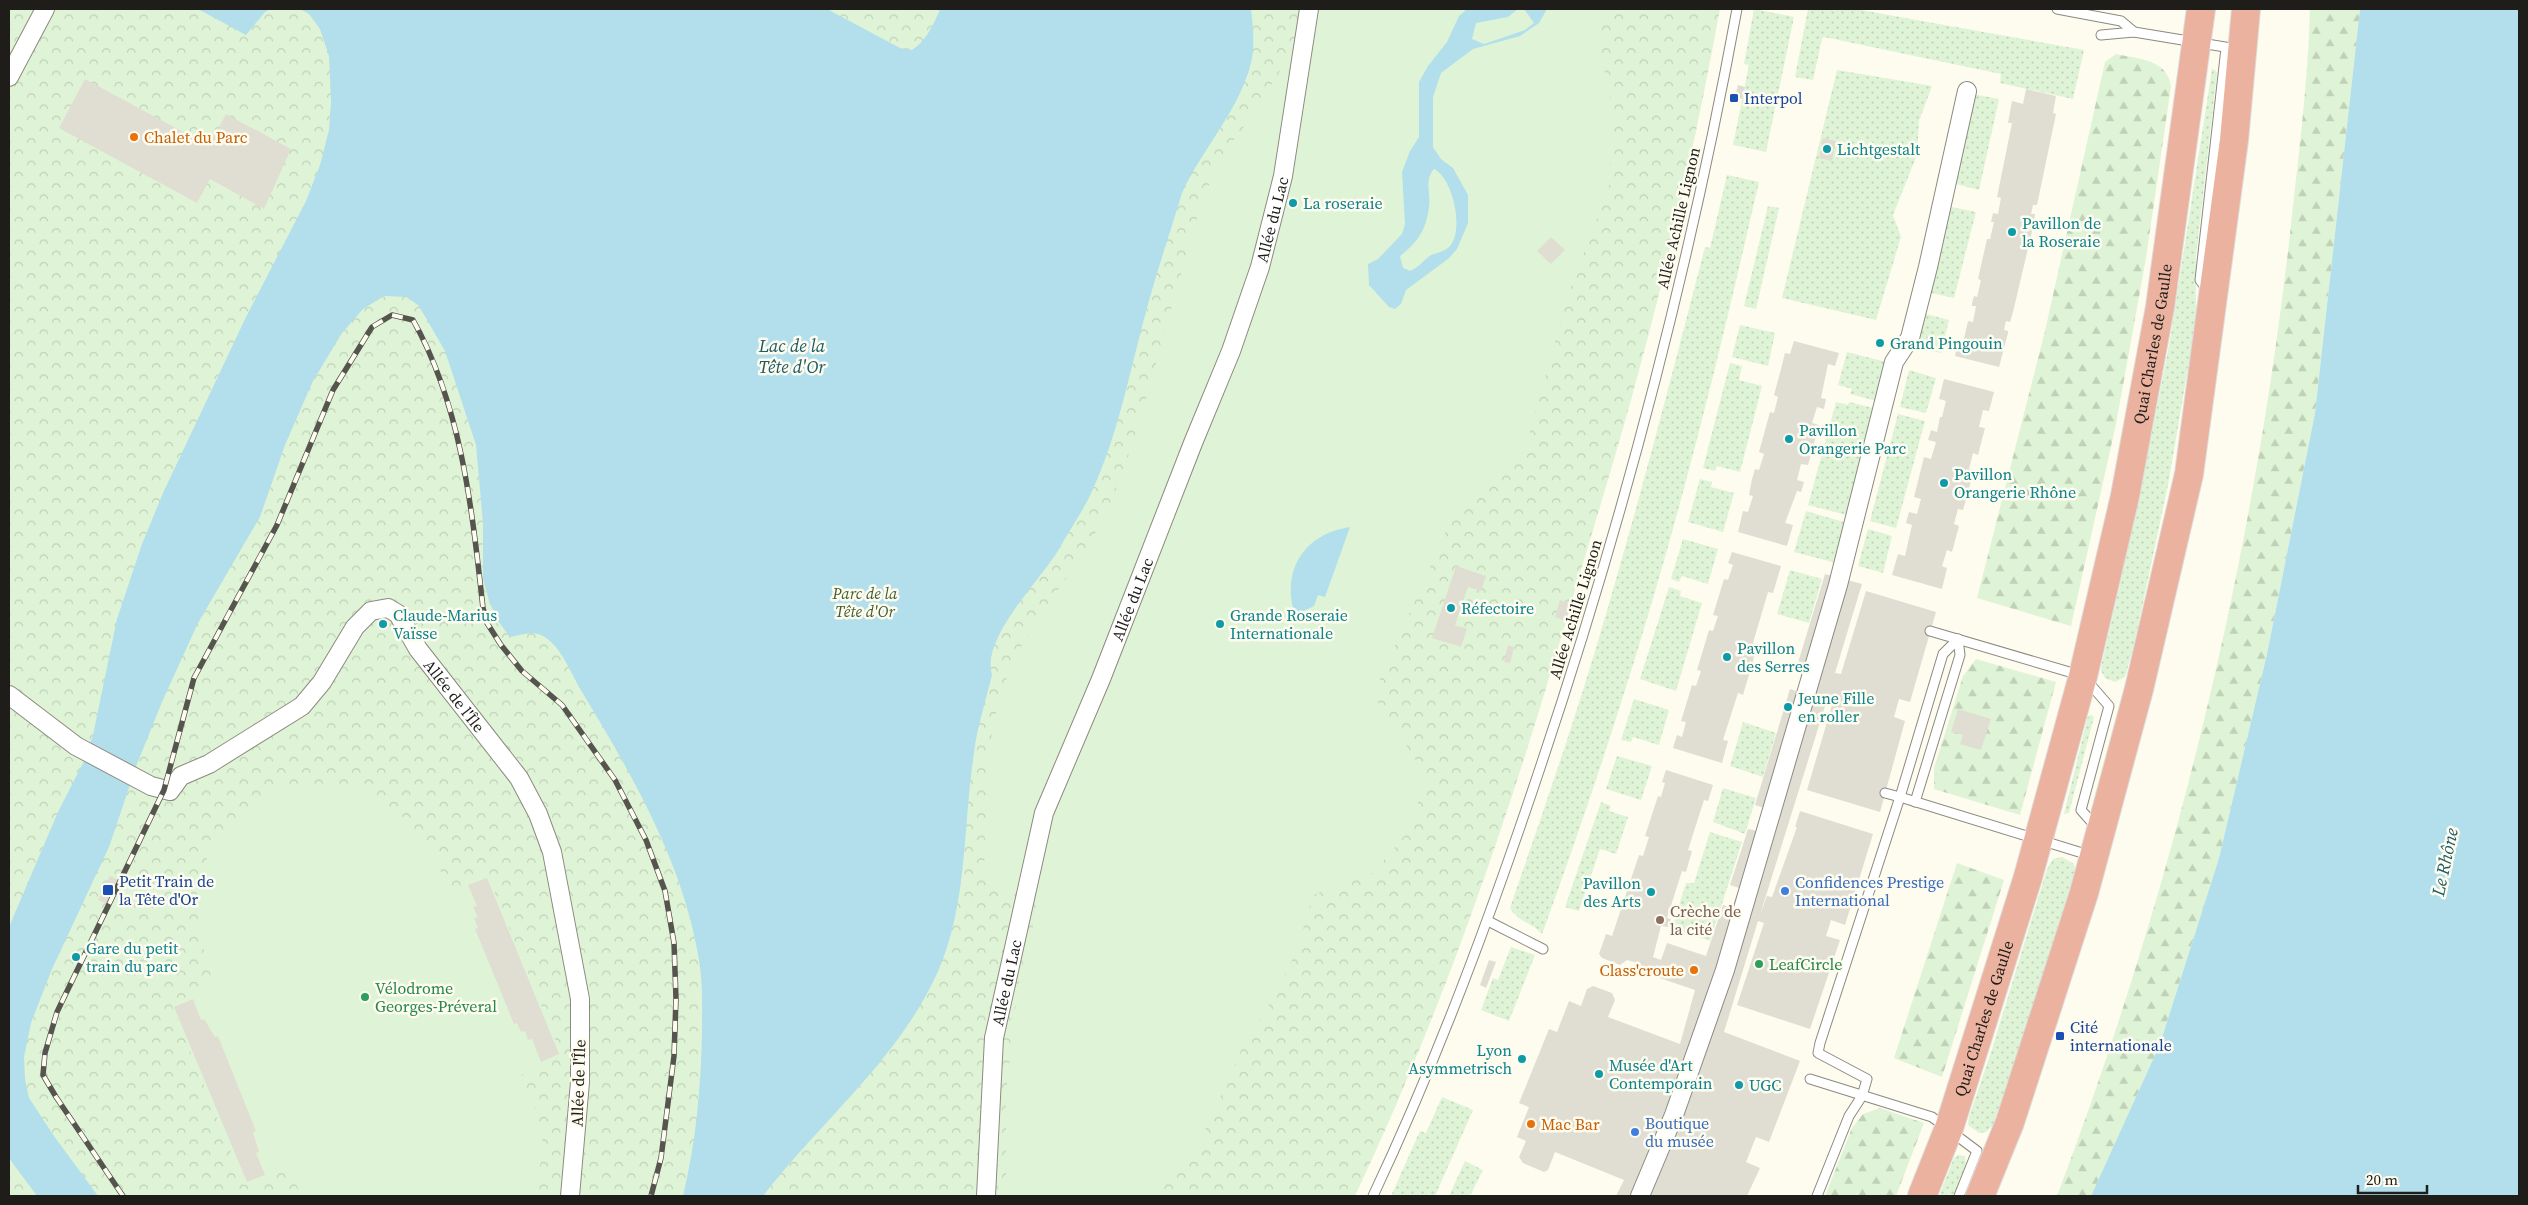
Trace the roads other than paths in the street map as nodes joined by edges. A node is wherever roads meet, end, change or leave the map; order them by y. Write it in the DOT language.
graph roads {
  1 [pos="45,9"];
  2 [pos="1309,9"];
  3 [pos="1737,9"];
  4 [pos="2057,9"];
  5 [pos="2202,9"];
  6 [pos="2246,9"];
  7 [pos="2134,32"];
  8 [pos="2101,34"];
  9 [pos="2198,43"];
  10 [pos="2235,48"];
  11 [pos="9,77"];
  12 [pos="1967,91"];
  13 [pos="1930,631"];
  14 [pos="1958,639"];
  15 [pos="2083,676"];
  16 [pos="9,695"];
  17 [pos="1885,793"];
  18 [pos="1900,797"];
  19 [pos="1916,802"];
  20 [pos="2038,839"];
  21 [pos="2098,844"];
  22 [pos="1488,920"];
  23 [pos="1543,949"];
  24 [pos="1810,1080"];
  25 [pos="1862,1096"];
  26 [pos="1949,1128"];
  27 [pos="1990,1143"];
  28 [pos="570,1196"];
  29 [pos="986,1196"];
  30 [pos="1374,1196"];
  31 [pos="1640,1196"];
  32 [pos="1817,1196"];
  33 [pos="1922,1196"];
  34 [pos="1959,1196"];
  35 [pos="1980,1196"];
  1 -- 11 [label="street"];
  2 -- 29 [label="street, Allée du Lac"];
  3 -- 22 [label="lane, Allée Achille Lignon"];
  4 -- 7 [label="lane"];
  5 -- 9 [label="main road, Quai Charles de Gaulle"];
  6 -- 10 [label="main road"];
  7 -- 8 [label="lane"];
  7 -- 9 [label="lane"];
  9 -- 10 [label="lane"];
  9 -- 15 [label="main road, Quai Charles de Gaulle"];
  10 -- 21 [label="main road"];
  12 -- 31 [label="street"];
  13 -- 14 [label="lane"];
  14 -- 15 [label="lane"];
  14 -- 18 [label="lane"];
  14 -- 19 [label="lane"];
  15 -- 20 [label="main road, Quai Charles de Gaulle"];
  15 -- 21 [label="lane"];
  16 -- 28 [label="street, Allée de l'Île"];
  17 -- 18 [label="lane"];
  18 -- 19 [label="lane"];
  18 -- 25 [label="lane"];
  19 -- 20 [label="lane"];
  20 -- 21 [label="lane"];
  20 -- 26 [label="main road, Quai Charles de Gaulle"];
  21 -- 27 [label="main road"];
  22 -- 23 [label="lane"];
  22 -- 30 [label="lane, Allée Achille Lignon"];
  24 -- 25 [label="lane"];
  25 -- 26 [label="lane"];
  25 -- 32 [label="lane"];
  26 -- 27 [label="lane"];
  26 -- 33 [label="main road, Quai Charles de Gaulle"];
  27 -- 34 [label="lane"];
  27 -- 35 [label="main road"];
}
